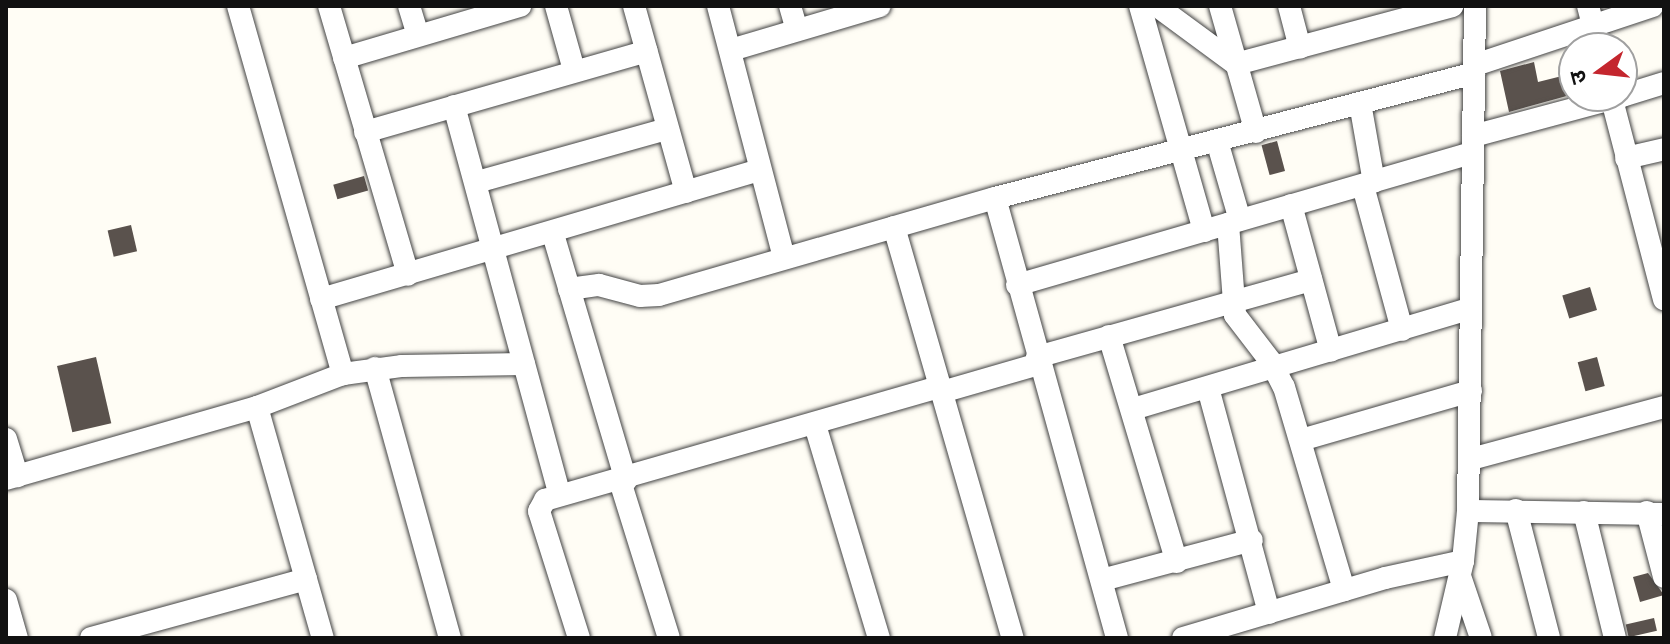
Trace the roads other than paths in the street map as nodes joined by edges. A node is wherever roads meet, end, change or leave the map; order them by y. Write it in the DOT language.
graph roads {
  1 [pos="238,6"];
  2 [pos="329,6"];
  3 [pos="409,6"];
  4 [pos="520,6"];
  5 [pos="556,6"];
  6 [pos="634,6"];
  7 [pos="718,6"];
  8 [pos="790,6"];
  9 [pos="880,6"];
  10 [pos="1140,6"];
  11 [pos="1157,6"];
  12 [pos="1220,6"];
  13 [pos="1289,6"];
  14 [pos="1452,6"];
  15 [pos="1475,6"];
  16 [pos="1652,6"];
  17 [pos="1400,13"];
  18 [pos="1591,14"];
  19 [pos="797,30"];
  20 [pos="418,35"];
  21 [pos="1300,48"];
  22 [pos="731,50"];
  23 [pos="647,51"];
  24 [pos="344,58"];
  25 [pos="1236,64"];
  26 [pos="1475,69"];
  27 [pos="574,70"];
  28 [pos="1664,83"];
  29 [pos="1638,91"];
  30 [pos="1360,103"];
  31 [pos="454,106"];
  32 [pos="1572,112"];
  33 [pos="1619,112"];
  34 [pos="667,129"];
  35 [pos="365,132"];
  36 [pos="1256,132"];
  37 [pos="1217,141"];
  38 [pos="1472,145"];
  39 [pos="1179,149"];
  40 [pos="1664,149"];
  41 [pos="1626,158"];
  42 [pos="759,170"];
  43 [pos="477,182"];
  44 [pos="1368,184"];
  45 [pos="686,192"];
  46 [pos="995,198"];
  47 [pos="1291,205"];
  48 [pos="1234,222"];
  49 [pos="894,227"];
  50 [pos="1204,231"];
  51 [pos="553,234"];
  52 [pos="493,251"];
  53 [pos="784,257"];
  54 [pos="408,275"];
  55 [pos="1311,280"];
  56 [pos="1017,285"];
  57 [pos="569,289"];
  58 [pos="321,299"];
  59 [pos="1664,299"];
  60 [pos="1231,302"];
  61 [pos="1469,309"];
  62 [pos="1402,330"];
  63 [pos="1109,336"];
  64 [pos="1331,351"];
  65 [pos="1038,360"];
  66 [pos="524,364"];
  67 [pos="375,368"];
  68 [pos="1276,368"];
  69 [pos="343,374"];
  70 [pos="1208,388"];
  71 [pos="941,390"];
  72 [pos="1471,391"];
  73 [pos="257,407"];
  74 [pos="1664,407"];
  75 [pos="1133,409"];
  76 [pos="815,425"];
  77 [pos="6,439"];
  78 [pos="1301,440"];
  79 [pos="1471,459"];
  80 [pos="12,478"];
  81 [pos="623,480"];
  82 [pos="560,495"];
  83 [pos="1516,510"];
  84 [pos="1468,511"];
  85 [pos="1584,512"];
  86 [pos="1656,513"];
  87 [pos="1252,540"];
  88 [pos="1177,562"];
  89 [pos="1462,569"];
  90 [pos="1664,577"];
  91 [pos="306,579"];
  92 [pos="1102,580"];
  93 [pos="1344,590"];
  94 [pos="6,600"];
  95 [pos="1269,613"];
  96 [pos="17,638"];
  97 [pos="91,638"];
  98 [pos="323,638"];
  99 [pos="450,638"];
  100 [pos="579,638"];
  101 [pos="669,638"];
  102 [pos="879,638"];
  103 [pos="1013,638"];
  104 [pos="1117,638"];
  105 [pos="1183,638"];
  106 [pos="1445,638"];
  107 [pos="1481,638"];
  108 [pos="1549,638"];
  109 [pos="1615,638"];
  1 -- 58 [label="street"];
  2 -- 24 [label="street"];
  3 -- 20 [label="street"];
  4 -- 20 [label="street"];
  5 -- 27 [label="street"];
  6 -- 23 [label="street"];
  7 -- 22 [label="street"];
  8 -- 19 [label="street"];
  9 -- 19 [label="street"];
  10 -- 39 [label="street"];
  11 -- 25 [label="street"];
  12 -- 25 [label="street"];
  13 -- 21 [label="street"];
  14 -- 17 [label="street"];
  15 -- 26 [label="street"];
  16 -- 18 [label="street"];
  17 -- 21 [label="street"];
  18 -- 26 [label="street"];
  19 -- 22 [label="street"];
  20 -- 24 [label="street"];
  21 -- 25 [label="street"];
  22 -- 42 [label="street"];
  23 -- 27 [label="street"];
  23 -- 34 [label="street"];
  24 -- 35 [label="street"];
  25 -- 36 [label="street"];
  26 -- 30 [label="street"];
  26 -- 38 [label="street"];
  27 -- 31 [label="street"];
  28 -- 29 [label="street"];
  30 -- 36 [label="street"];
  30 -- 44 [label="street"];
  31 -- 35 [label="street"];
  31 -- 43 [label="street"];
  32 -- 38 [label="street"];
  33 -- 41 [label="street"];
  34 -- 43 [label="street"];
  34 -- 45 [label="street"];
  35 -- 54 [label="street"];
  36 -- 37 [label="street"];
  37 -- 39 [label="street"];
  37 -- 48 [label="street"];
  38 -- 44 [label="street"];
  38 -- 61 [label="street"];
  39 -- 46 [label="street"];
  39 -- 50 [label="street"];
  40 -- 41 [label="street"];
  41 -- 59 [label="street"];
  42 -- 45 [label="street"];
  42 -- 53 [label="street"];
  43 -- 52 [label="street"];
  44 -- 47 [label="street"];
  44 -- 62 [label="street"];
  45 -- 51 [label="street"];
  46 -- 49 [label="street"];
  46 -- 56 [label="street"];
  47 -- 48 [label="street"];
  47 -- 55 [label="street"];
  48 -- 50 [label="street"];
  48 -- 60 [label="street"];
  49 -- 53 [label="street"];
  49 -- 71 [label="street"];
  50 -- 56 [label="street"];
  51 -- 52 [label="street"];
  51 -- 57 [label="street"];
  52 -- 54 [label="street"];
  52 -- 66 [label="street"];
  53 -- 57 [label="street"];
  54 -- 58 [label="street"];
  55 -- 60 [label="street"];
  55 -- 64 [label="street"];
  56 -- 65 [label="street"];
  57 -- 81 [label="street"];
  58 -- 69 [label="street"];
  60 -- 63 [label="street"];
  60 -- 68 [label="street"];
  61 -- 62 [label="street"];
  61 -- 72 [label="street"];
  62 -- 64 [label="street"];
  63 -- 65 [label="street"];
  63 -- 75 [label="street"];
  64 -- 68 [label="street"];
  65 -- 71 [label="street"];
  65 -- 92 [label="street"];
  66 -- 67 [label="street"];
  66 -- 82 [label="street"];
  67 -- 69 [label="street"];
  67 -- 99 [label="street"];
  68 -- 70 [label="street"];
  68 -- 78 [label="street"];
  69 -- 73 [label="street"];
  70 -- 75 [label="street"];
  70 -- 87 [label="street"];
  71 -- 76 [label="street"];
  71 -- 103 [label="street"];
  72 -- 78 [label="street"];
  72 -- 79 [label="street"];
  73 -- 80 [label="street"];
  73 -- 91 [label="street"];
  74 -- 79 [label="street"];
  75 -- 88 [label="street"];
  76 -- 81 [label="street"];
  76 -- 102 [label="street"];
  77 -- 80 [label="street"];
  78 -- 93 [label="street"];
  79 -- 84 [label="street"];
  81 -- 82 [label="street"];
  81 -- 101 [label="street"];
  82 -- 100 [label="street"];
  83 -- 84 [label="street"];
  83 -- 85 [label="street"];
  83 -- 108 [label="street"];
  84 -- 89 [label="street"];
  85 -- 86 [label="street"];
  85 -- 109 [label="street"];
  86 -- 90 [label="street"];
  87 -- 88 [label="street"];
  87 -- 95 [label="street"];
  88 -- 92 [label="street"];
  89 -- 93 [label="street"];
  89 -- 106 [label="street"];
  89 -- 107 [label="street"];
  91 -- 97 [label="street"];
  91 -- 98 [label="street"];
  92 -- 104 [label="street"];
  93 -- 95 [label="street"];
  94 -- 96 [label="street"];
  95 -- 105 [label="street"];
}
